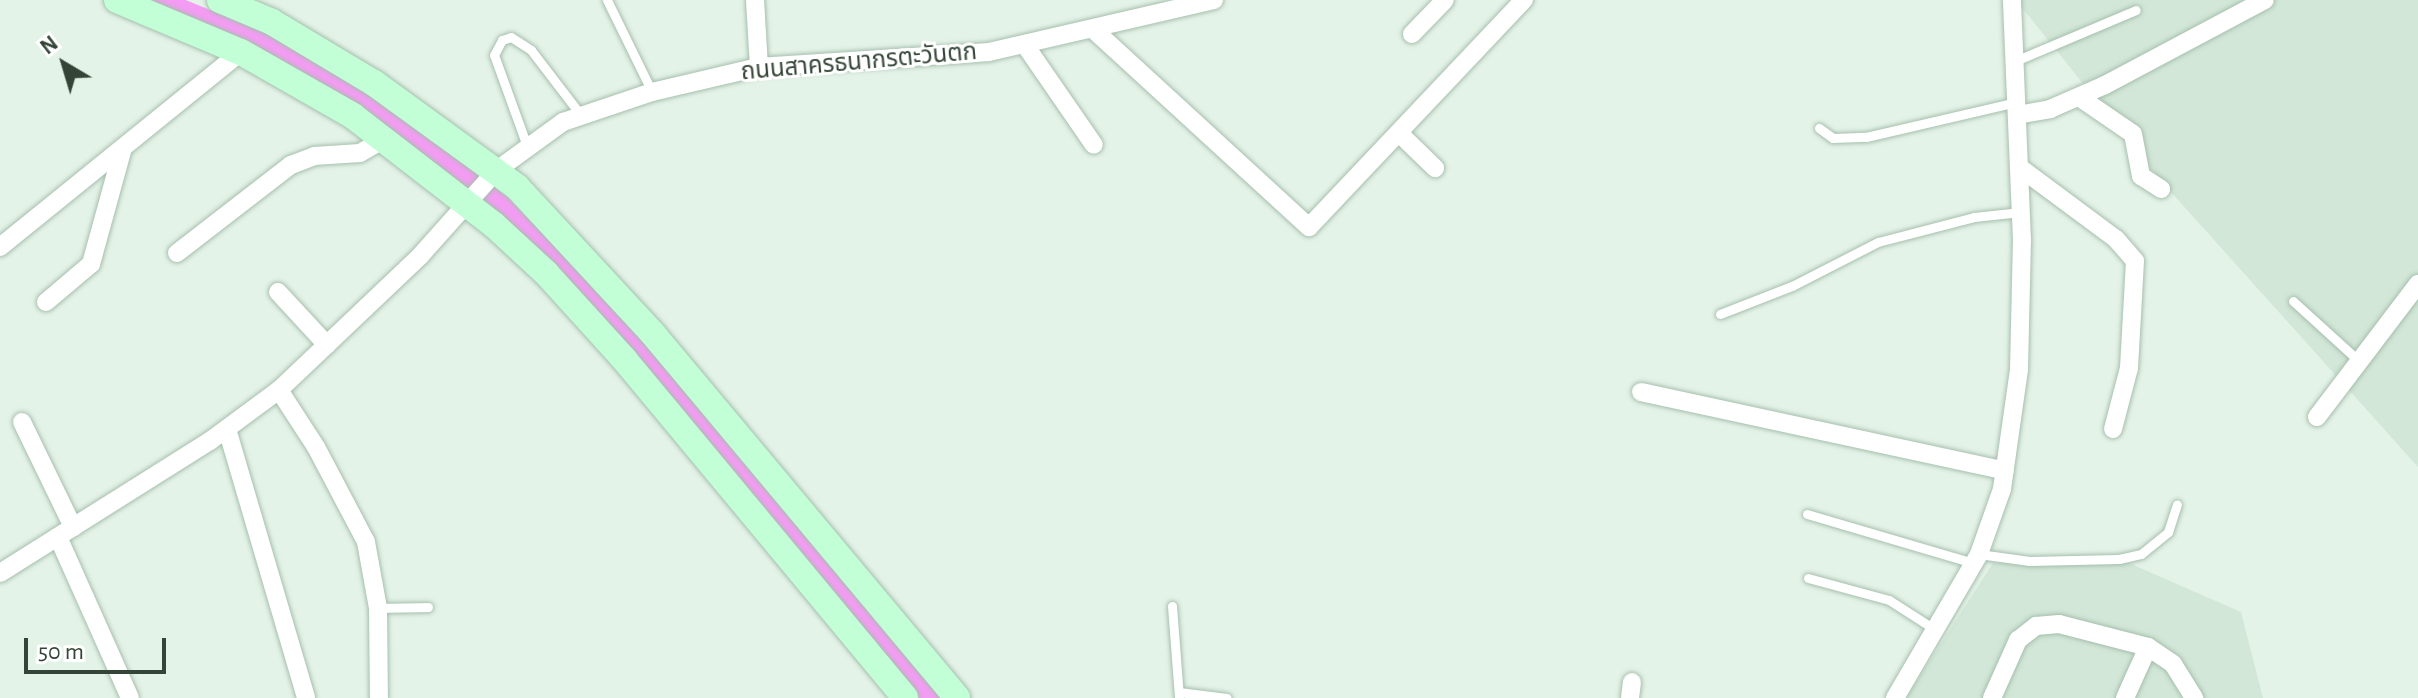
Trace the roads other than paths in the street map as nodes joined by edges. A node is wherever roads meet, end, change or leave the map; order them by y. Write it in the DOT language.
graph roads {
  1 [pos="117,0"];
  2 [pos="220,0"];
  3 [pos="607,0"];
  4 [pos="755,0"];
  5 [pos="1214,0"];
  6 [pos="1445,0"];
  7 [pos="1524,0"];
  8 [pos="2012,0"];
  9 [pos="2265,0"];
  10 [pos="2136,10"];
  11 [pos="1094,30"];
  12 [pos="1412,34"];
  13 [pos="1025,45"];
  14 [pos="241,52"];
  15 [pos="2015,61"];
  16 [pos="759,67"];
  17 [pos="652,92"];
  18 [pos="2079,97"];
  19 [pos="2016,109"];
  20 [pos="580,114"];
  21 [pos="1819,128"];
  22 [pos="1400,134"];
  23 [pos="384,139"];
  24 [pos="1094,145"];
  25 [pos="527,146"];
  26 [pos="123,148"];
  27 [pos="2019,167"];
  28 [pos="1435,168"];
  29 [pos="495,172"];
  30 [pos="2161,189"];
  31 [pos="470,200"];
  32 [pos="2021,212"];
  33 [pos="0,247"];
  34 [pos="177,253"];
  35 [pos="2418,284"];
  36 [pos="278,292"];
  37 [pos="2293,301"];
  38 [pos="46,302"];
  39 [pos="1720,314"];
  40 [pos="327,345"];
  41 [pos="2359,361"];
  42 [pos="279,390"];
  43 [pos="1641,392"];
  44 [pos="2317,417"];
  45 [pos="22,422"];
  46 [pos="227,429"];
  47 [pos="2113,429"];
  48 [pos="2005,471"];
  49 [pos="2177,504"];
  50 [pos="1807,514"];
  51 [pos="65,532"];
  52 [pos="1976,559"];
  53 [pos="0,573"];
  54 [pos="1808,578"];
  55 [pos="1172,606"];
  56 [pos="428,607"];
  57 [pos="378,608"];
  58 [pos="1936,630"];
  59 [pos="2148,647"];
  60 [pos="1179,695"];
  61 [pos="130,698"];
  62 [pos="306,698"];
  63 [pos="379,698"];
  64 [pos="905,698"];
  65 [pos="957,698"];
  66 [pos="1227,698"];
  67 [pos="1895,698"];
  68 [pos="1992,698"];
  69 [pos="2125,698"];
  70 [pos="2194,698"];
  1 -- 14 [label="street"];
  2 -- 29 [label="street"];
  3 -- 17 [label="lane"];
  4 -- 16 [label="street"];
  5 -- 11 [label="street, ถนนสาครธนากรตะวันตก"];
  6 -- 12 [label="street"];
  7 -- 22 [label="street"];
  8 -- 15 [label="street"];
  9 -- 18 [label="street"];
  10 -- 15 [label="lane"];
  11 -- 13 [label="street, ถนนสาครธนากรตะวันตก"];
  11 -- 22 [label="street"];
  13 -- 16 [label="street, ถนนสาครธนากรตะวันตก"];
  13 -- 24 [label="street"];
  14 -- 23 [label="street"];
  14 -- 26 [label="street"];
  15 -- 19 [label="street"];
  16 -- 17 [label="street, ถนนสาครธนากรตะวันตก"];
  17 -- 20 [label="street, ถนนสาครธนากรตะวันตก"];
  18 -- 19 [label="street"];
  18 -- 30 [label="street"];
  19 -- 21 [label="lane"];
  19 -- 27 [label="street"];
  20 -- 25 [label="street, ถนนสาครธนากรตะวันตก"];
  20 -- 25 [label="lane"];
  22 -- 28 [label="street"];
  23 -- 31 [label="street"];
  23 -- 34 [label="street"];
  25 -- 29 [label="street, ถนนสาครธนากรตะวันตก"];
  26 -- 33 [label="street"];
  26 -- 38 [label="street"];
  27 -- 32 [label="street"];
  27 -- 47 [label="street"];
  29 -- 31 [label="street, ถนนสาครธนากรตะวันตก"];
  29 -- 65 [label="street"];
  31 -- 40 [label="street, ถนนสาครธนากรตะวันตก"];
  31 -- 64 [label="street"];
  32 -- 39 [label="lane"];
  32 -- 48 [label="street"];
  35 -- 41 [label="street"];
  36 -- 40 [label="street"];
  37 -- 41 [label="lane"];
  40 -- 42 [label="street, ถนนสาครธนากรตะวันตก"];
  41 -- 44 [label="street"];
  42 -- 46 [label="street, ถนนสาครธนากรตะวันตก"];
  42 -- 57 [label="street"];
  43 -- 48 [label="street"];
  45 -- 51 [label="street"];
  46 -- 51 [label="street, ถนนสาครธนากรตะวันตก"];
  46 -- 62 [label="street"];
  48 -- 52 [label="street"];
  49 -- 52 [label="lane"];
  50 -- 52 [label="lane"];
  51 -- 53 [label="street, ถนนสาครธนากรตะวันตก"];
  51 -- 61 [label="street"];
  52 -- 58 [label="street"];
  54 -- 58 [label="lane"];
  55 -- 60 [label="lane"];
  56 -- 57 [label="lane"];
  57 -- 63 [label="street"];
  58 -- 67 [label="street"];
  59 -- 68 [label="street"];
  59 -- 69 [label="street"];
  59 -- 70 [label="street"];
  60 -- 66 [label="lane"];
}
